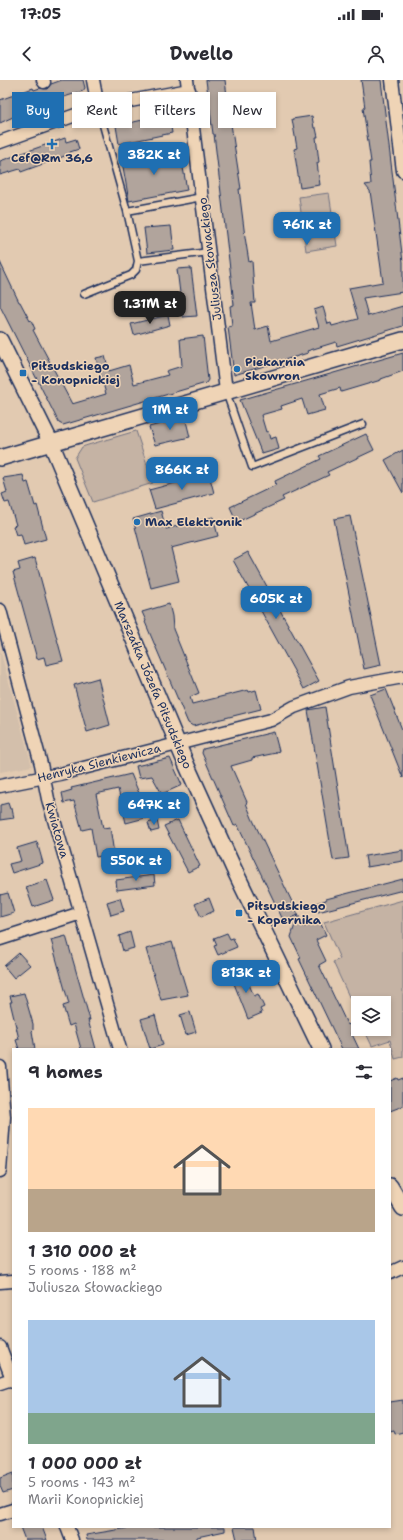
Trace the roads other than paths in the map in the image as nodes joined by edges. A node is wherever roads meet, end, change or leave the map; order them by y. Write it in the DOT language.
graph roads {
  1 [pos="93,80"];
  2 [pos="392,80"];
  3 [pos="188,85"];
  4 [pos="95,92"];
  5 [pos="132,99"];
  6 [pos="72,116"];
  7 [pos="104,128"];
  8 [pos="0,142"];
  9 [pos="403,171"];
  10 [pos="202,196"];
  11 [pos="126,211"];
  12 [pos="209,252"];
  13 [pos="138,261"];
  14 [pos="84,294"];
  15 [pos="0,340"];
  16 [pos="403,340"];
  17 [pos="226,392"];
  18 [pos="364,424"];
  19 [pos="51,443"];
  20 [pos="0,458"];
  21 [pos="0,610"];
  22 [pos="403,676"];
  23 [pos="178,743"];
  24 [pos="44,778"];
  25 [pos="0,786"];
  26 [pos="81,913"];
  27 [pos="0,939"];
  28 [pos="120,1048"];
  29 [pos="321,1048"];
  30 [pos="0,1067"];
  31 [pos="5,1144"];
  32 [pos="0,1170"];
  33 [pos="391,1188"];
  34 [pos="403,1208"];
  35 [pos="403,1266"];
  36 [pos="391,1272"];
  37 [pos="0,1282"];
  38 [pos="12,1282"];
  39 [pos="0,1347"];
  40 [pos="12,1377"];
  41 [pos="12,1380"];
  42 [pos="0,1383"];
  43 [pos="12,1510"];
  44 [pos="0,1514"];
  45 [pos="68,1528"];
  46 [pos="72,1540"];
  1 -- 4 [label="street"];
  2 -- 9 [label="street"];
  3 -- 5 [label="street"];
  3 -- 10 [label="street, Juliusza Słowackiego"];
  6 -- 8 [label="street"];
  7 -- 11 [label="lane"];
  10 -- 11 [label="lane"];
  10 -- 12 [label="street, Juliusza Słowackiego"];
  11 -- 13 [label="lane"];
  12 -- 13 [label="lane"];
  12 -- 17 [label="street, Juliusza Słowackiego"];
  13 -- 14 [label="lane"];
  15 -- 19 [label="street, Marszałka Józefa Piłsudskiego"];
  16 -- 17 [label="street"];
  17 -- 18 [label="lane"];
  17 -- 19 [label="street"];
  19 -- 20 [label="street"];
  19 -- 23 [label="street, Marszałka Józefa Piłsudskiego"];
  21 -- 24 [label="street, Kwiatowa"];
  22 -- 23 [label="street, Henryka Sienkiewicza"];
  23 -- 24 [label="street, Henryka Sienkiewicza"];
  23 -- 29 [label="street, Marszałka Józefa Piłsudskiego"];
  24 -- 25 [label="street, Henryka Sienkiewicza"];
  24 -- 26 [label="street, Kwiatowa"];
  26 -- 27 [label="street"];
  26 -- 28 [label="street, Kwiatowa"];
  30 -- 31 [label="street"];
  31 -- 32 [label="street"];
  33 -- 34 [label="street"];
  35 -- 36 [label="street"];
  37 -- 38 [label="street"];
  39 -- 40 [label="street"];
  41 -- 42 [label="street"];
  43 -- 44 [label="street"];
  45 -- 46 [label="street"];
}
